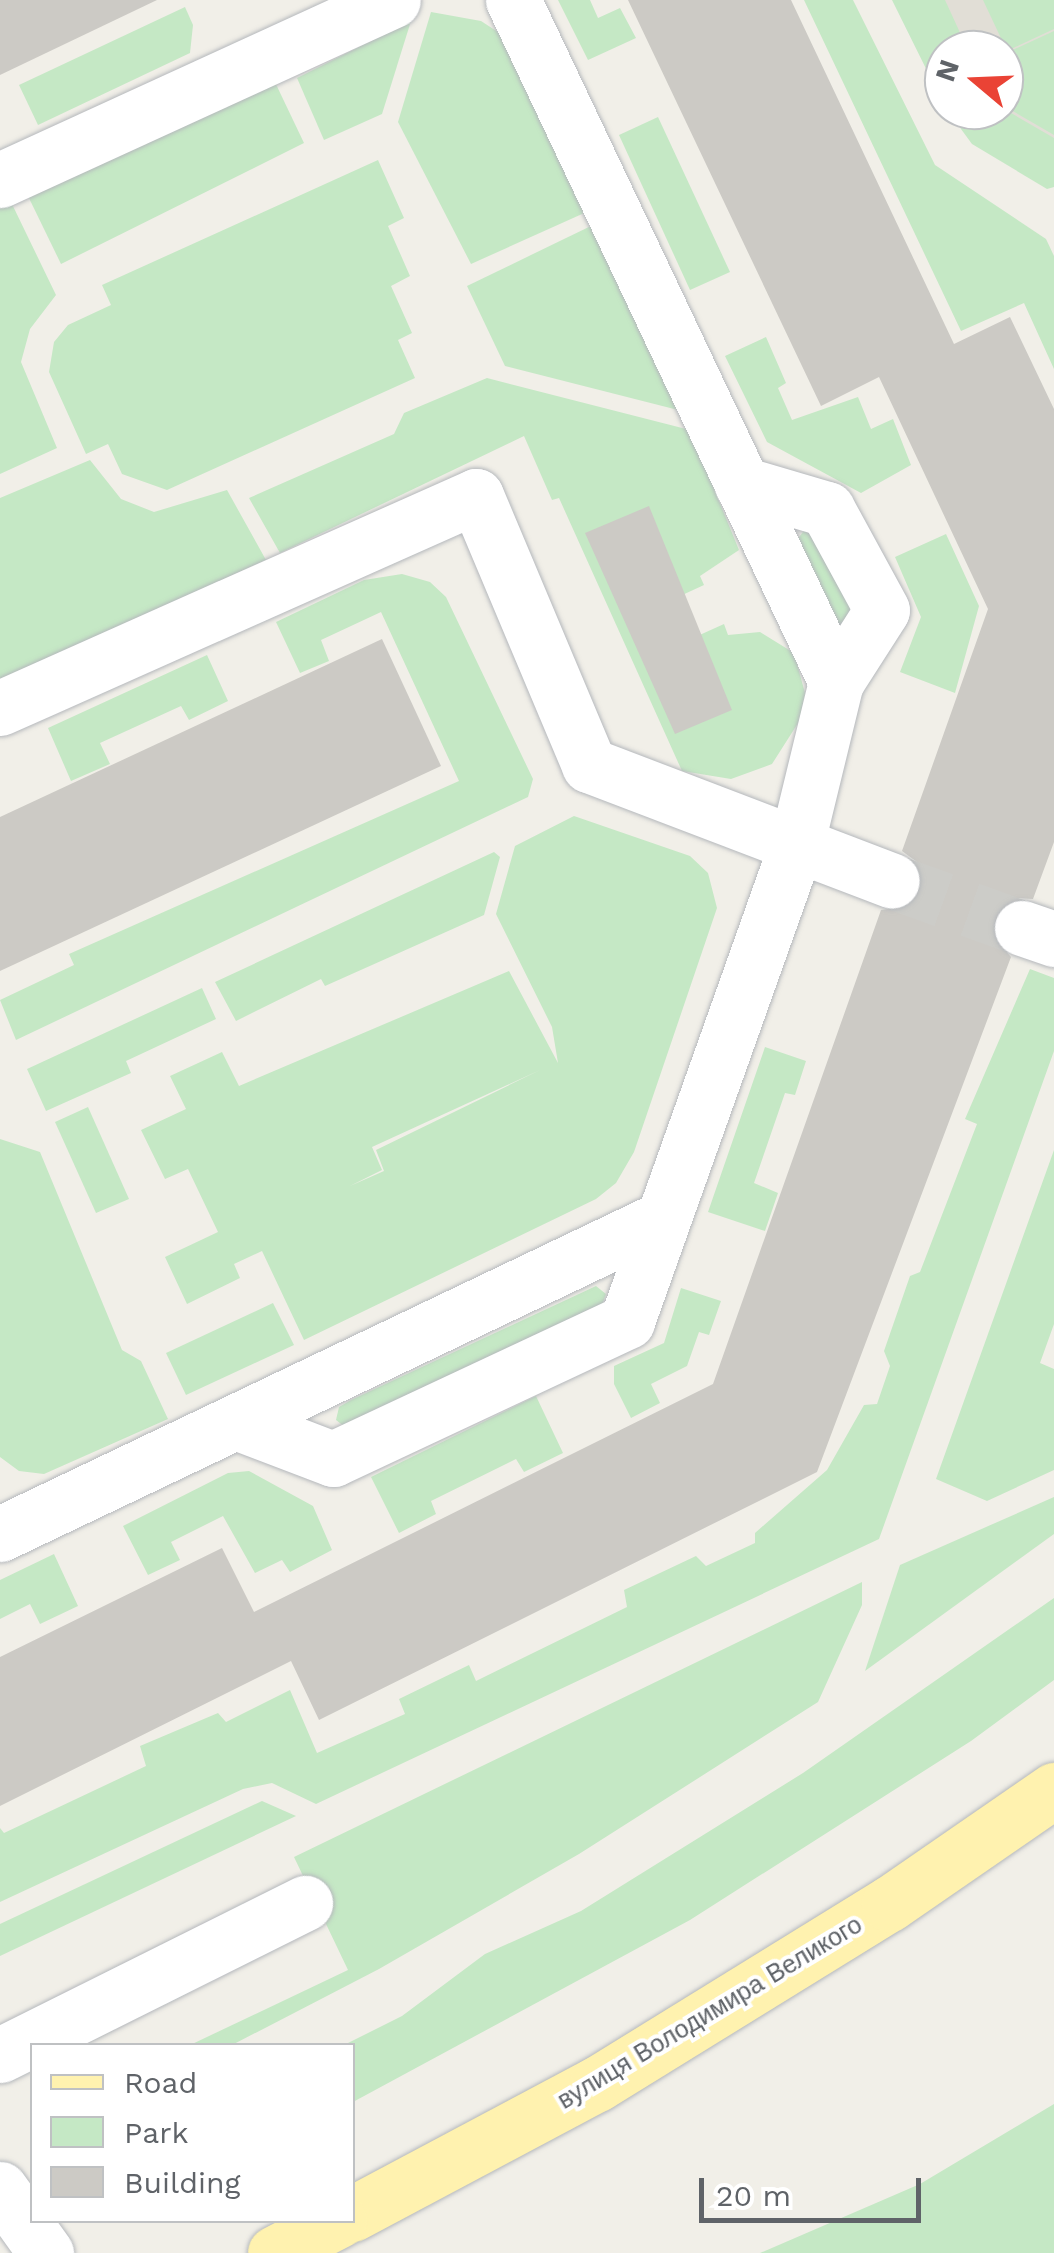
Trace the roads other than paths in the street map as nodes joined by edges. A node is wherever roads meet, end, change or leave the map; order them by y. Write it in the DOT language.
graph roads {
  1 [pos="393,0"];
  2 [pos="513,0"];
  3 [pos="0,180"];
  4 [pos="742,484"];
  5 [pos="836,682"];
  6 [pos="0,708"];
  7 [pos="796,846"];
  8 [pos="892,881"];
  9 [pos="661,1218"];
  10 [pos="236,1422"];
  11 [pos="1,1531"];
  12 [pos="1054,1790"];
  13 [pos="305,1903"];
  14 [pos="0,2055"];
  15 [pos="0,2190"];
  16 [pos="355,2212"];
  17 [pos="334,2223"];
  18 [pos="46,2253"];
  19 [pos="275,2253"];
  1 -- 3 [label="lane"];
  2 -- 4 [label="lane"];
  4 -- 5 [label="lane"];
  4 -- 5 [label="lane"];
  5 -- 7 [label="lane"];
  6 -- 7 [label="lane"];
  7 -- 8 [label="lane"];
  7 -- 9 [label="lane"];
  9 -- 10 [label="lane"];
  9 -- 10 [label="lane"];
  10 -- 11 [label="lane"];
  12 -- 16 [label="main road, вулиця Володимира Великого"];
  13 -- 14 [label="lane"];
  15 -- 18 [label="lane"];
  17 -- 19 [label="main road"];
}
